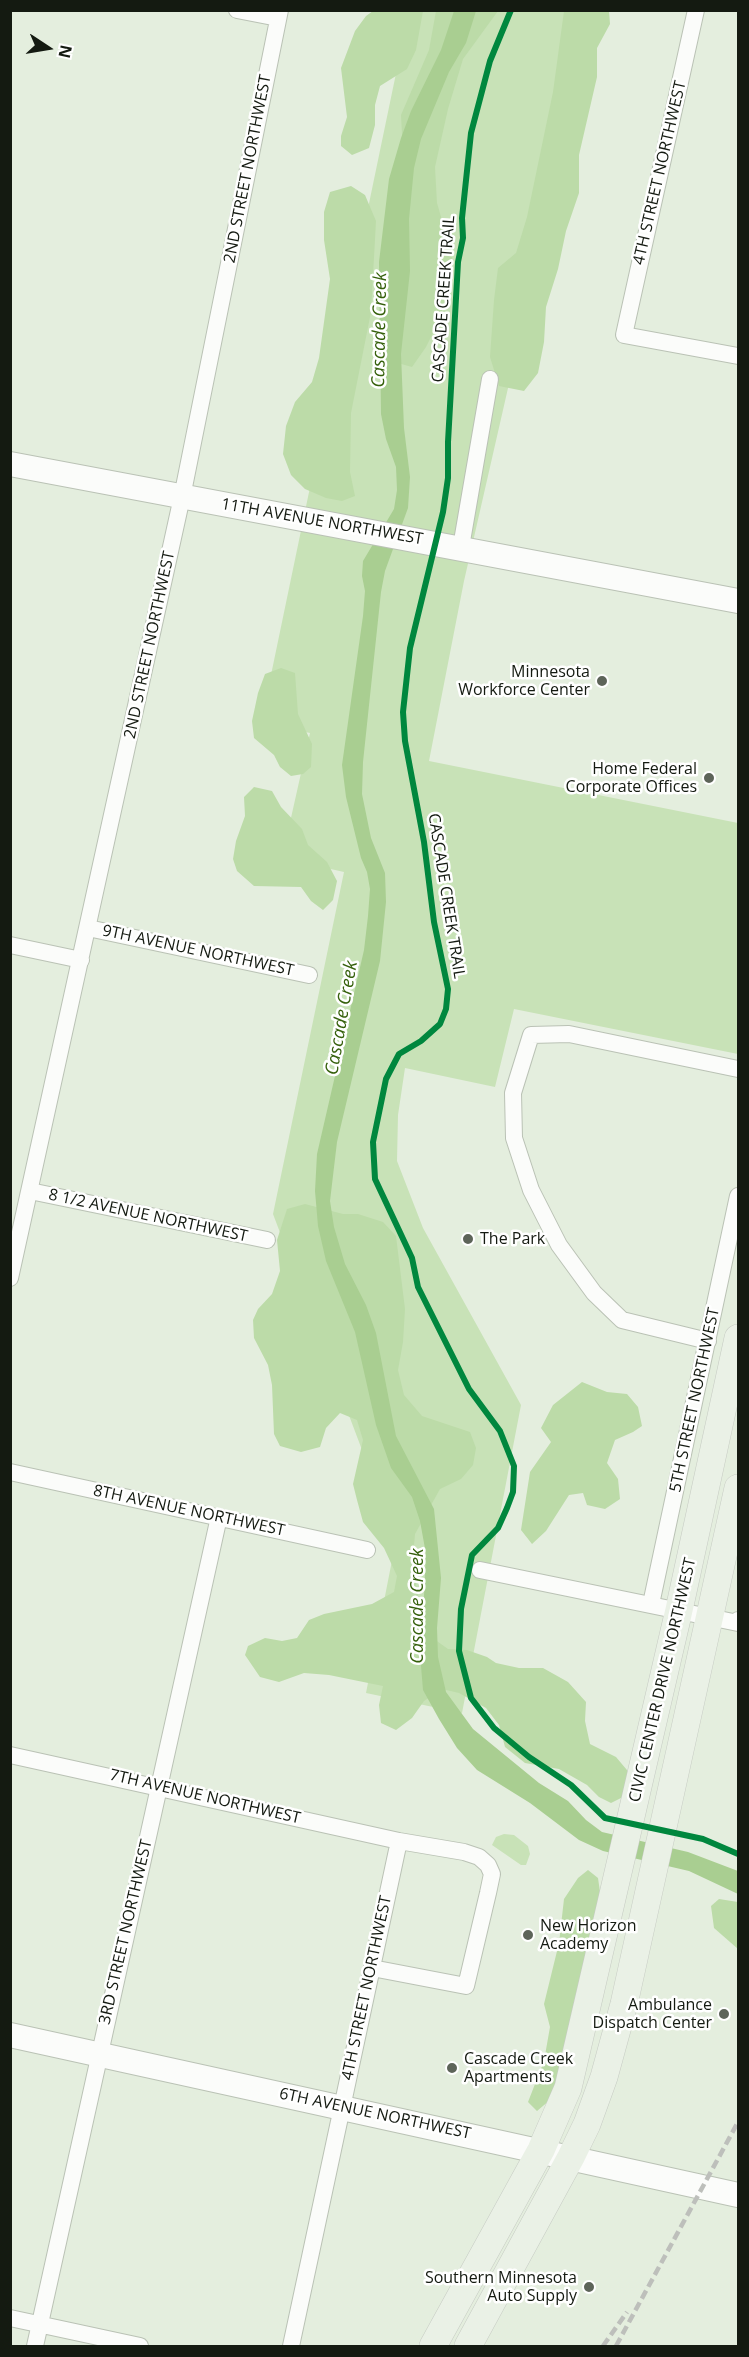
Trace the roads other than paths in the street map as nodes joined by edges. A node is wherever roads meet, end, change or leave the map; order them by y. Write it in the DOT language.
graph roads {
  1 [pos="237,10"];
  2 [pos="696,10"];
  3 [pos="279,14"];
  4 [pos="738,356"];
  5 [pos="490,379"];
  6 [pos="10,464"];
  7 [pos="182,497"];
  8 [pos="461,548"];
  9 [pos="738,601"];
  10 [pos="88,928"];
  11 [pos="10,945"];
  12 [pos="81,960"];
  13 [pos="309,975"];
  14 [pos="738,1069"];
  15 [pos="30,1191"];
  16 [pos="738,1196"];
  17 [pos="267,1240"];
  18 [pos="10,1278"];
  19 [pos="738,1338"];
  20 [pos="708,1341"];
  21 [pos="10,1472"];
  22 [pos="738,1488"];
  23 [pos="219,1517"];
  24 [pos="367,1550"];
  25 [pos="480,1570"];
  26 [pos="651,1604"];
  27 [pos="680,1610"];
  28 [pos="709,1617"];
  29 [pos="738,1621"];
  30 [pos="10,1755"];
  31 [pos="159,1787"];
  32 [pos="399,1841"];
  33 [pos="372,1968"];
  34 [pos="10,2035"];
  35 [pos="99,2054"];
  36 [pos="340,2107"];
  37 [pos="541,2150"];
  38 [pos="571,2157"];
  39 [pos="738,2195"];
  40 [pos="10,2318"];
  41 [pos="39,2325"];
  42 [pos="34,2346"];
  43 [pos="140,2346"];
  44 [pos="291,2346"];
  45 [pos="433,2346"];
  46 [pos="468,2346"];
  1 -- 3 [label="street"];
  2 -- 4 [label="street, 4TH STREET NORTHWEST"];
  3 -- 7 [label="street, 2ND STREET NORTHWEST"];
  5 -- 8 [label="street"];
  6 -- 7 [label="street, 11TH AVENUE NORTHWEST"];
  7 -- 8 [label="street, 11TH AVENUE NORTHWEST"];
  7 -- 10 [label="street, 2ND STREET NORTHWEST"];
  8 -- 9 [label="street, 11TH AVENUE NORTHWEST"];
  10 -- 12 [label="street, 2ND STREET NORTHWEST"];
  10 -- 13 [label="street, 9TH AVENUE NORTHWEST"];
  11 -- 12 [label="street"];
  12 -- 15 [label="street, 2ND STREET NORTHWEST"];
  14 -- 20 [label="street"];
  15 -- 17 [label="street, 8 1/2 AVENUE NORTHWEST"];
  15 -- 18 [label="street, 2ND STREET NORTHWEST"];
  16 -- 20 [label="street, 5TH STREET NORTHWEST"];
  19 -- 27 [label="main road, CIVIC CENTER DRIVE NORTHWEST"];
  20 -- 26 [label="street, 5TH STREET NORTHWEST"];
  21 -- 23 [label="street, 8TH AVENUE NORTHWEST"];
  22 -- 28 [label="main road, CIVIC CENTER DRIVE NORTHWEST"];
  23 -- 24 [label="street, 8TH AVENUE NORTHWEST"];
  23 -- 31 [label="street, 3RD STREET NORTHWEST"];
  25 -- 26 [label="street"];
  26 -- 27 [label="street"];
  27 -- 28 [label="street"];
  27 -- 37 [label="main road, CIVIC CENTER DRIVE NORTHWEST"];
  28 -- 29 [label="street"];
  28 -- 38 [label="main road, CIVIC CENTER DRIVE NORTHWEST"];
  30 -- 31 [label="street, 7TH AVENUE NORTHWEST"];
  31 -- 32 [label="street, 7TH AVENUE NORTHWEST"];
  31 -- 35 [label="street, 3RD STREET NORTHWEST"];
  32 -- 33 [label="street, 4TH STREET NORTHWEST"];
  32 -- 33 [label="street, 7TH AVENUE NORTHWEST"];
  33 -- 36 [label="street, 4TH STREET NORTHWEST"];
  34 -- 35 [label="street, 6TH AVENUE NORTHWEST"];
  35 -- 36 [label="street, 6TH AVENUE NORTHWEST"];
  35 -- 41 [label="street, 3RD STREET NORTHWEST"];
  36 -- 37 [label="street, 6TH AVENUE NORTHWEST"];
  36 -- 44 [label="street, 4TH STREET NORTHWEST"];
  37 -- 38 [label="street, 6TH AVENUE NORTHWEST"];
  37 -- 45 [label="main road, CIVIC CENTER DRIVE NORTHWEST"];
  38 -- 39 [label="street, 6TH AVENUE NORTHWEST"];
  38 -- 46 [label="main road, CIVIC CENTER DRIVE NORTHWEST"];
  40 -- 41 [label="street"];
  41 -- 42 [label="street, 3RD STREET NORTHWEST"];
  41 -- 43 [label="street"];
}
